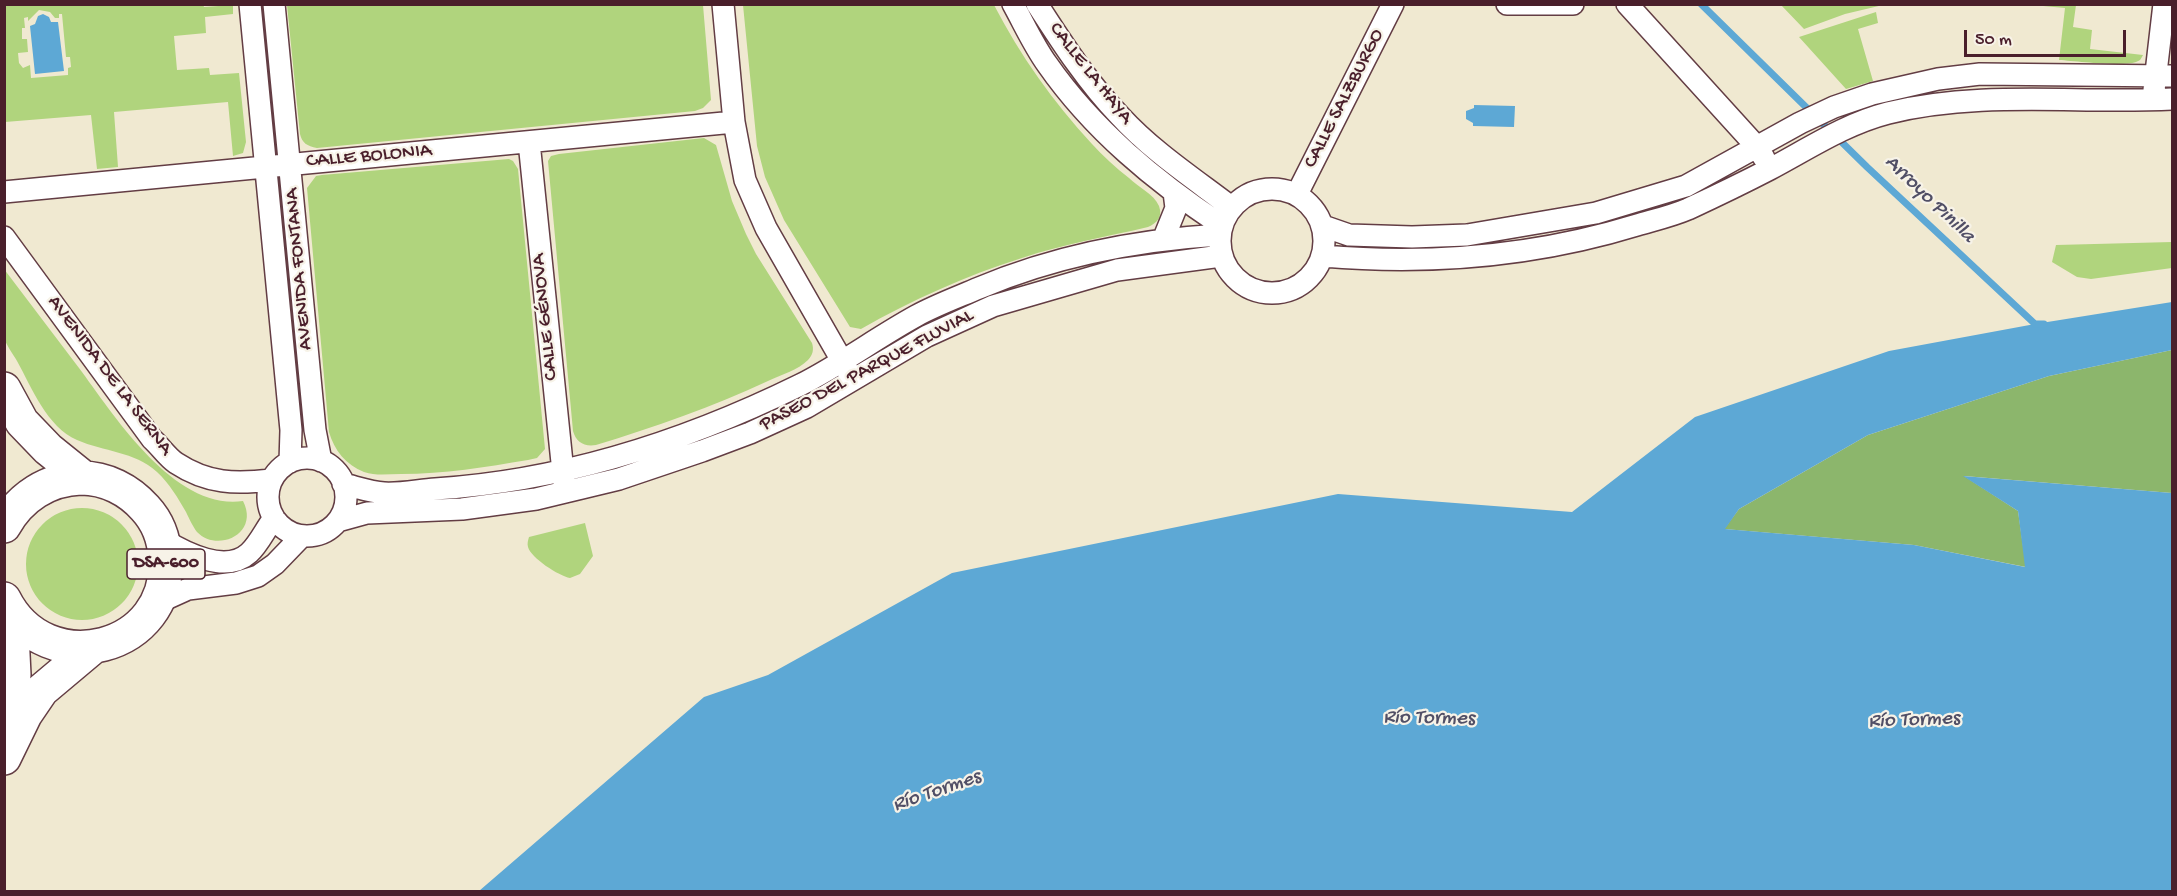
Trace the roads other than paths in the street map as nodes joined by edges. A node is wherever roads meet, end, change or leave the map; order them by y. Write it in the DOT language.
graph roads {
  1 [pos="250,4"];
  2 [pos="274,4"];
  3 [pos="723,4"];
  4 [pos="1013,4"];
  5 [pos="1037,4"];
  6 [pos="1393,4"];
  7 [pos="1507,4"];
  8 [pos="1573,4"];
  9 [pos="1627,4"];
  10 [pos="2164,4"];
  11 [pos="2164,76"];
  12 [pos="2163,99"];
  13 [pos="734,122"];
  14 [pos="529,142"];
  15 [pos="1757,147"];
  16 [pos="291,164"];
  17 [pos="265,168"];
  18 [pos="1770,169"];
  19 [pos="4,192"];
  20 [pos="1174,192"];
  21 [pos="1297,194"];
  22 [pos="1323,226"];
  23 [pos="1223,231"];
  24 [pos="4,237"];
  25 [pos="1163,240"];
  26 [pos="1323,256"];
  27 [pos="847,370"];
  28 [pos="4,389"];
  29 [pos="321,461"];
  30 [pos="290,462"];
  31 [pos="561,471"];
  32 [pos="84,478"];
  33 [pos="272,480"];
  34 [pos="343,484"];
  35 [pos="566,492"];
  36 [pos="274,518"];
  37 [pos="338,521"];
  38 [pos="4,526"];
  39 [pos="302,536"];
  40 [pos="164,540"];
  41 [pos="157,603"];
  42 [pos="8,606"];
  43 [pos="92,648"];
  44 [pos="4,703"];
  45 [pos="4,758"];
  1 -- 17 [label="street, AVENIDA FONTANA"];
  2 -- 16 [label="street, AVENIDA FONTANA"];
  3 -- 13 [label="street"];
  4 -- 20 [label="street, CALLE LA HAYA"];
  5 -- 23 [label="street, CALLE LA HAYA"];
  6 -- 21 [label="street, CALLE SALZBURGO"];
  7 -- 8 [label="street"];
  9 -- 15 [label="street"];
  10 -- 11 [label="street"];
  11 -- 12 [label="street"];
  11 -- 15 [label="street"];
  12 -- 18 [label="street"];
  13 -- 14 [label="street, CALLE BOLONIA"];
  13 -- 27 [label="street"];
  14 -- 16 [label="street, CALLE BOLONIA"];
  14 -- 31 [label="street, CALLE GÉNOVA"];
  15 -- 18 [label="street"];
  15 -- 22 [label="street"];
  16 -- 17 [label="street, CALLE BOLONIA"];
  16 -- 29 [label="street, AVENIDA FONTANA"];
  17 -- 19 [label="street, CALLE BOLONIA"];
  17 -- 30 [label="street, AVENIDA FONTANA"];
  18 -- 26 [label="street"];
  20 -- 23 [label="street, CALLE LA HAYA"];
  20 -- 25 [label="street"];
  21 -- 22 [label="street"];
  21 -- 23 [label="street"];
  22 -- 26 [label="street"];
  23 -- 25 [label="street, PASEO DEL PARQUE FLUVIAL"];
  23 -- 26 [label="street"];
  23 -- 27 [label="street, PASEO DEL PARQUE FLUVIAL"];
  24 -- 33 [label="street, AVENIDA DE LA SERNA"];
  25 -- 27 [label="street, PASEO DEL PARQUE FLUVIAL"];
  27 -- 31 [label="street, PASEO DEL PARQUE FLUVIAL"];
  27 -- 35 [label="street, PASEO DEL PARQUE FLUVIAL"];
  28 -- 32 [label="main road, DSA-600"];
  29 -- 30 [label="street"];
  29 -- 34 [label="street"];
  30 -- 33 [label="street"];
  31 -- 34 [label="street, PASEO DEL PARQUE FLUVIAL"];
  31 -- 35 [label="street, CALLE GÉNOVA"];
  32 -- 38 [label="main road, DSA-600"];
  32 -- 40 [label="main road, DSA-600"];
  33 -- 36 [label="street"];
  34 -- 37 [label="street"];
  35 -- 37 [label="street, PASEO DEL PARQUE FLUVIAL"];
  36 -- 39 [label="street"];
  36 -- 40 [label="street"];
  37 -- 39 [label="street"];
  39 -- 41 [label="street"];
  40 -- 41 [label="main road, DSA-600"];
  41 -- 43 [label="main road, DSA-600"];
  42 -- 43 [label="main road, DSA-600"];
  42 -- 44 [label="main road, DSA-600"];
  43 -- 45 [label="main road, DSA-600"];
}
